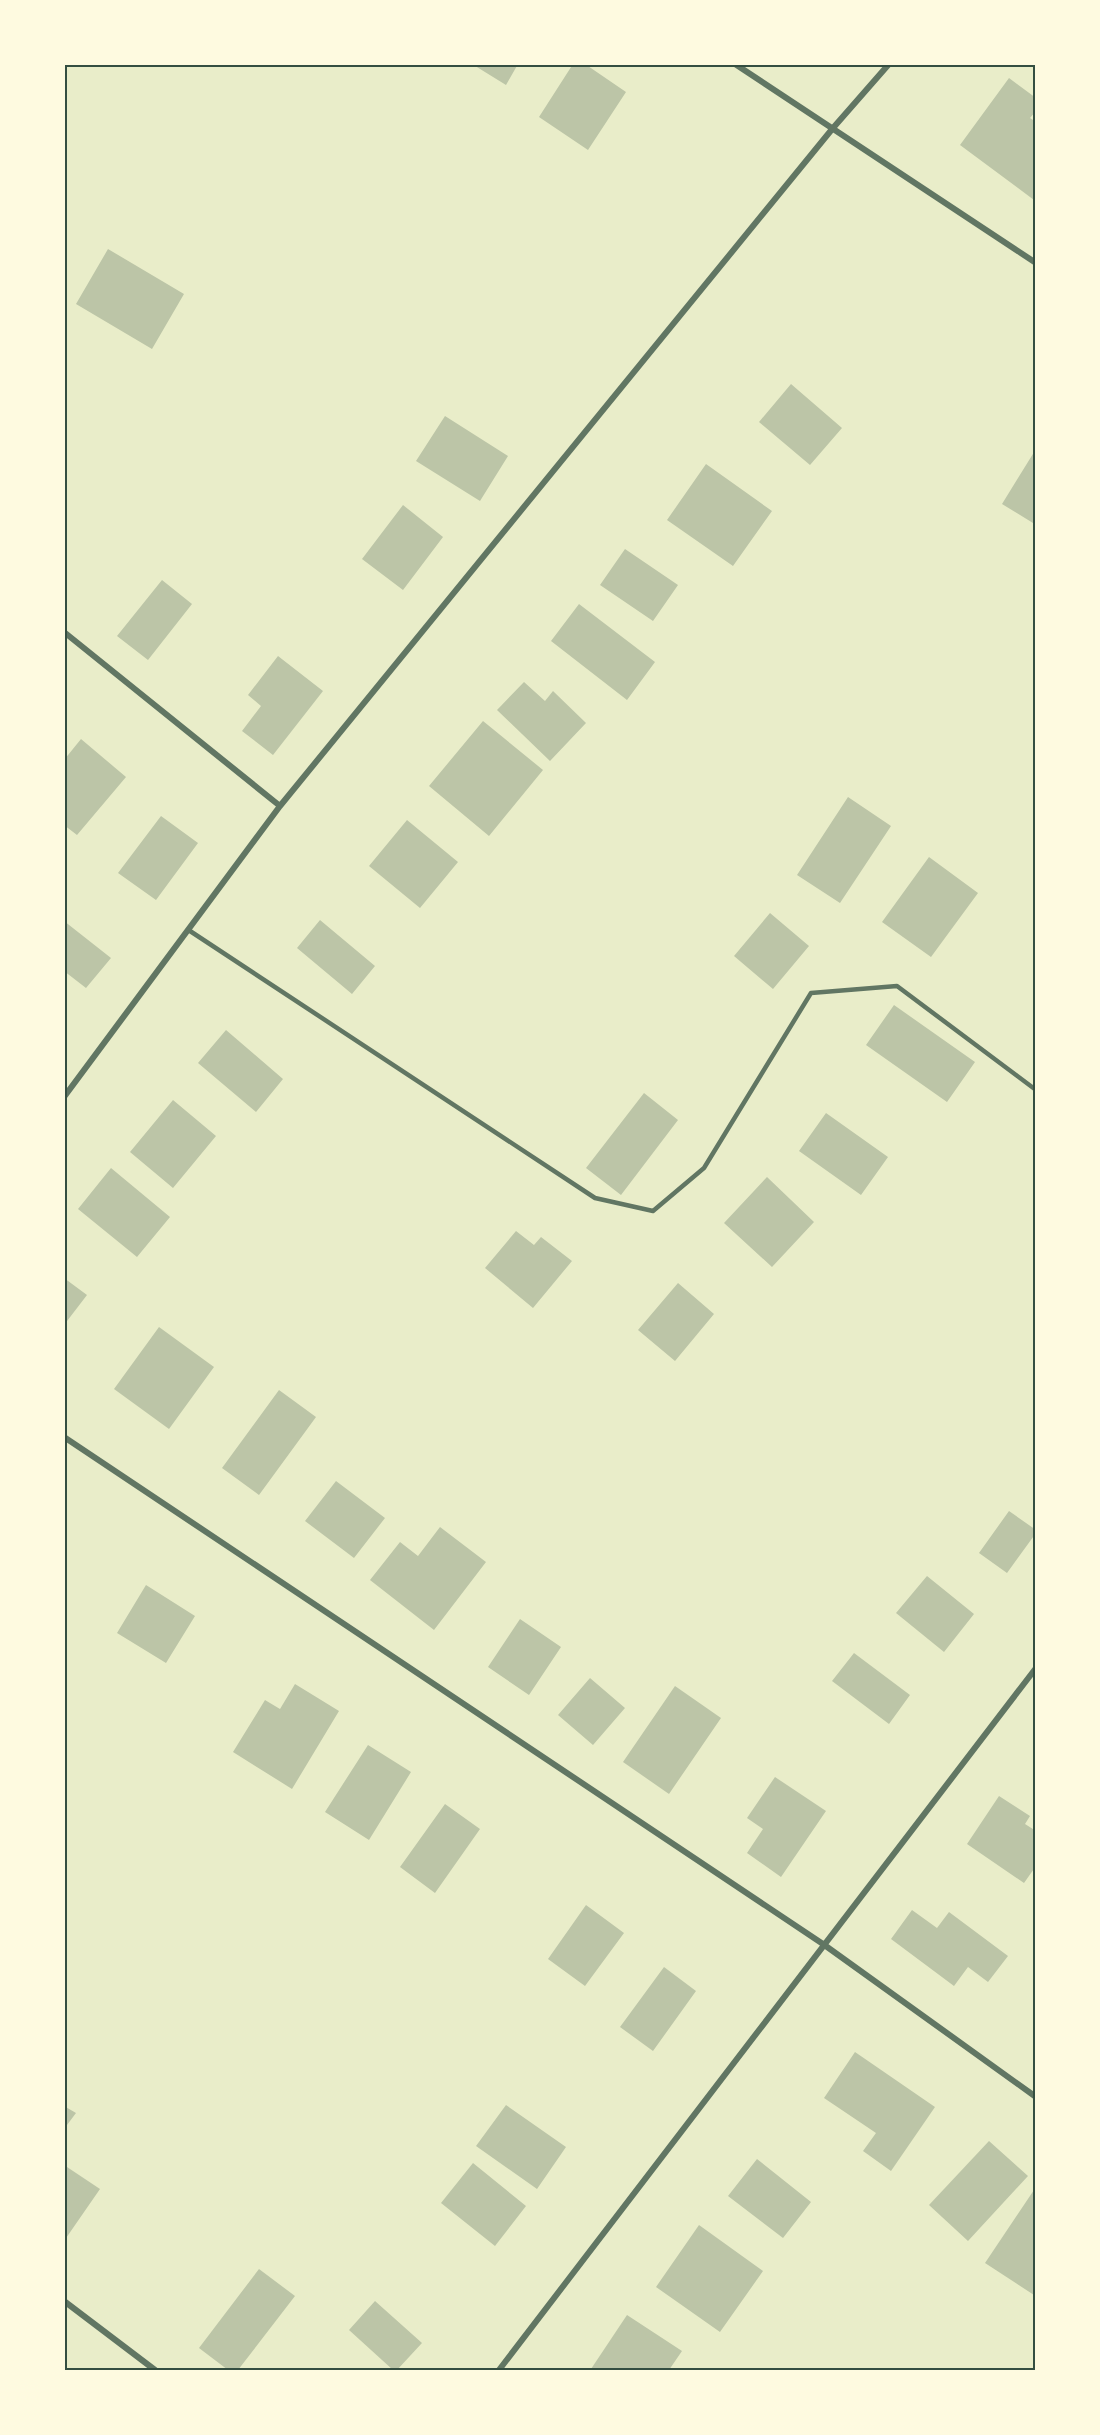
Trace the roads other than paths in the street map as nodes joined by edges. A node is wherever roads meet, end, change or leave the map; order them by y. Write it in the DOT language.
graph roads {
  1 [pos="735,64"];
  2 [pos="889,64"];
  3 [pos="832,128"];
  4 [pos="1035,263"];
  5 [pos="64,632"];
  6 [pos="280,806"];
  7 [pos="190,931"];
  8 [pos="1035,1090"];
  9 [pos="64,1097"];
  10 [pos="64,1437"];
  11 [pos="1035,1668"];
  12 [pos="823,1944"];
  13 [pos="1035,2097"];
  14 [pos="64,2301"];
  15 [pos="155,2370"];
  16 [pos="499,2370"];
  1 -- 3 [label="street"];
  2 -- 3 [label="street"];
  3 -- 4 [label="street"];
  3 -- 6 [label="street"];
  5 -- 6 [label="street"];
  6 -- 7 [label="street"];
  7 -- 8 [label="lane"];
  7 -- 9 [label="street"];
  10 -- 12 [label="street"];
  11 -- 12 [label="street"];
  12 -- 13 [label="street"];
  12 -- 16 [label="street"];
  14 -- 15 [label="street"];
}
